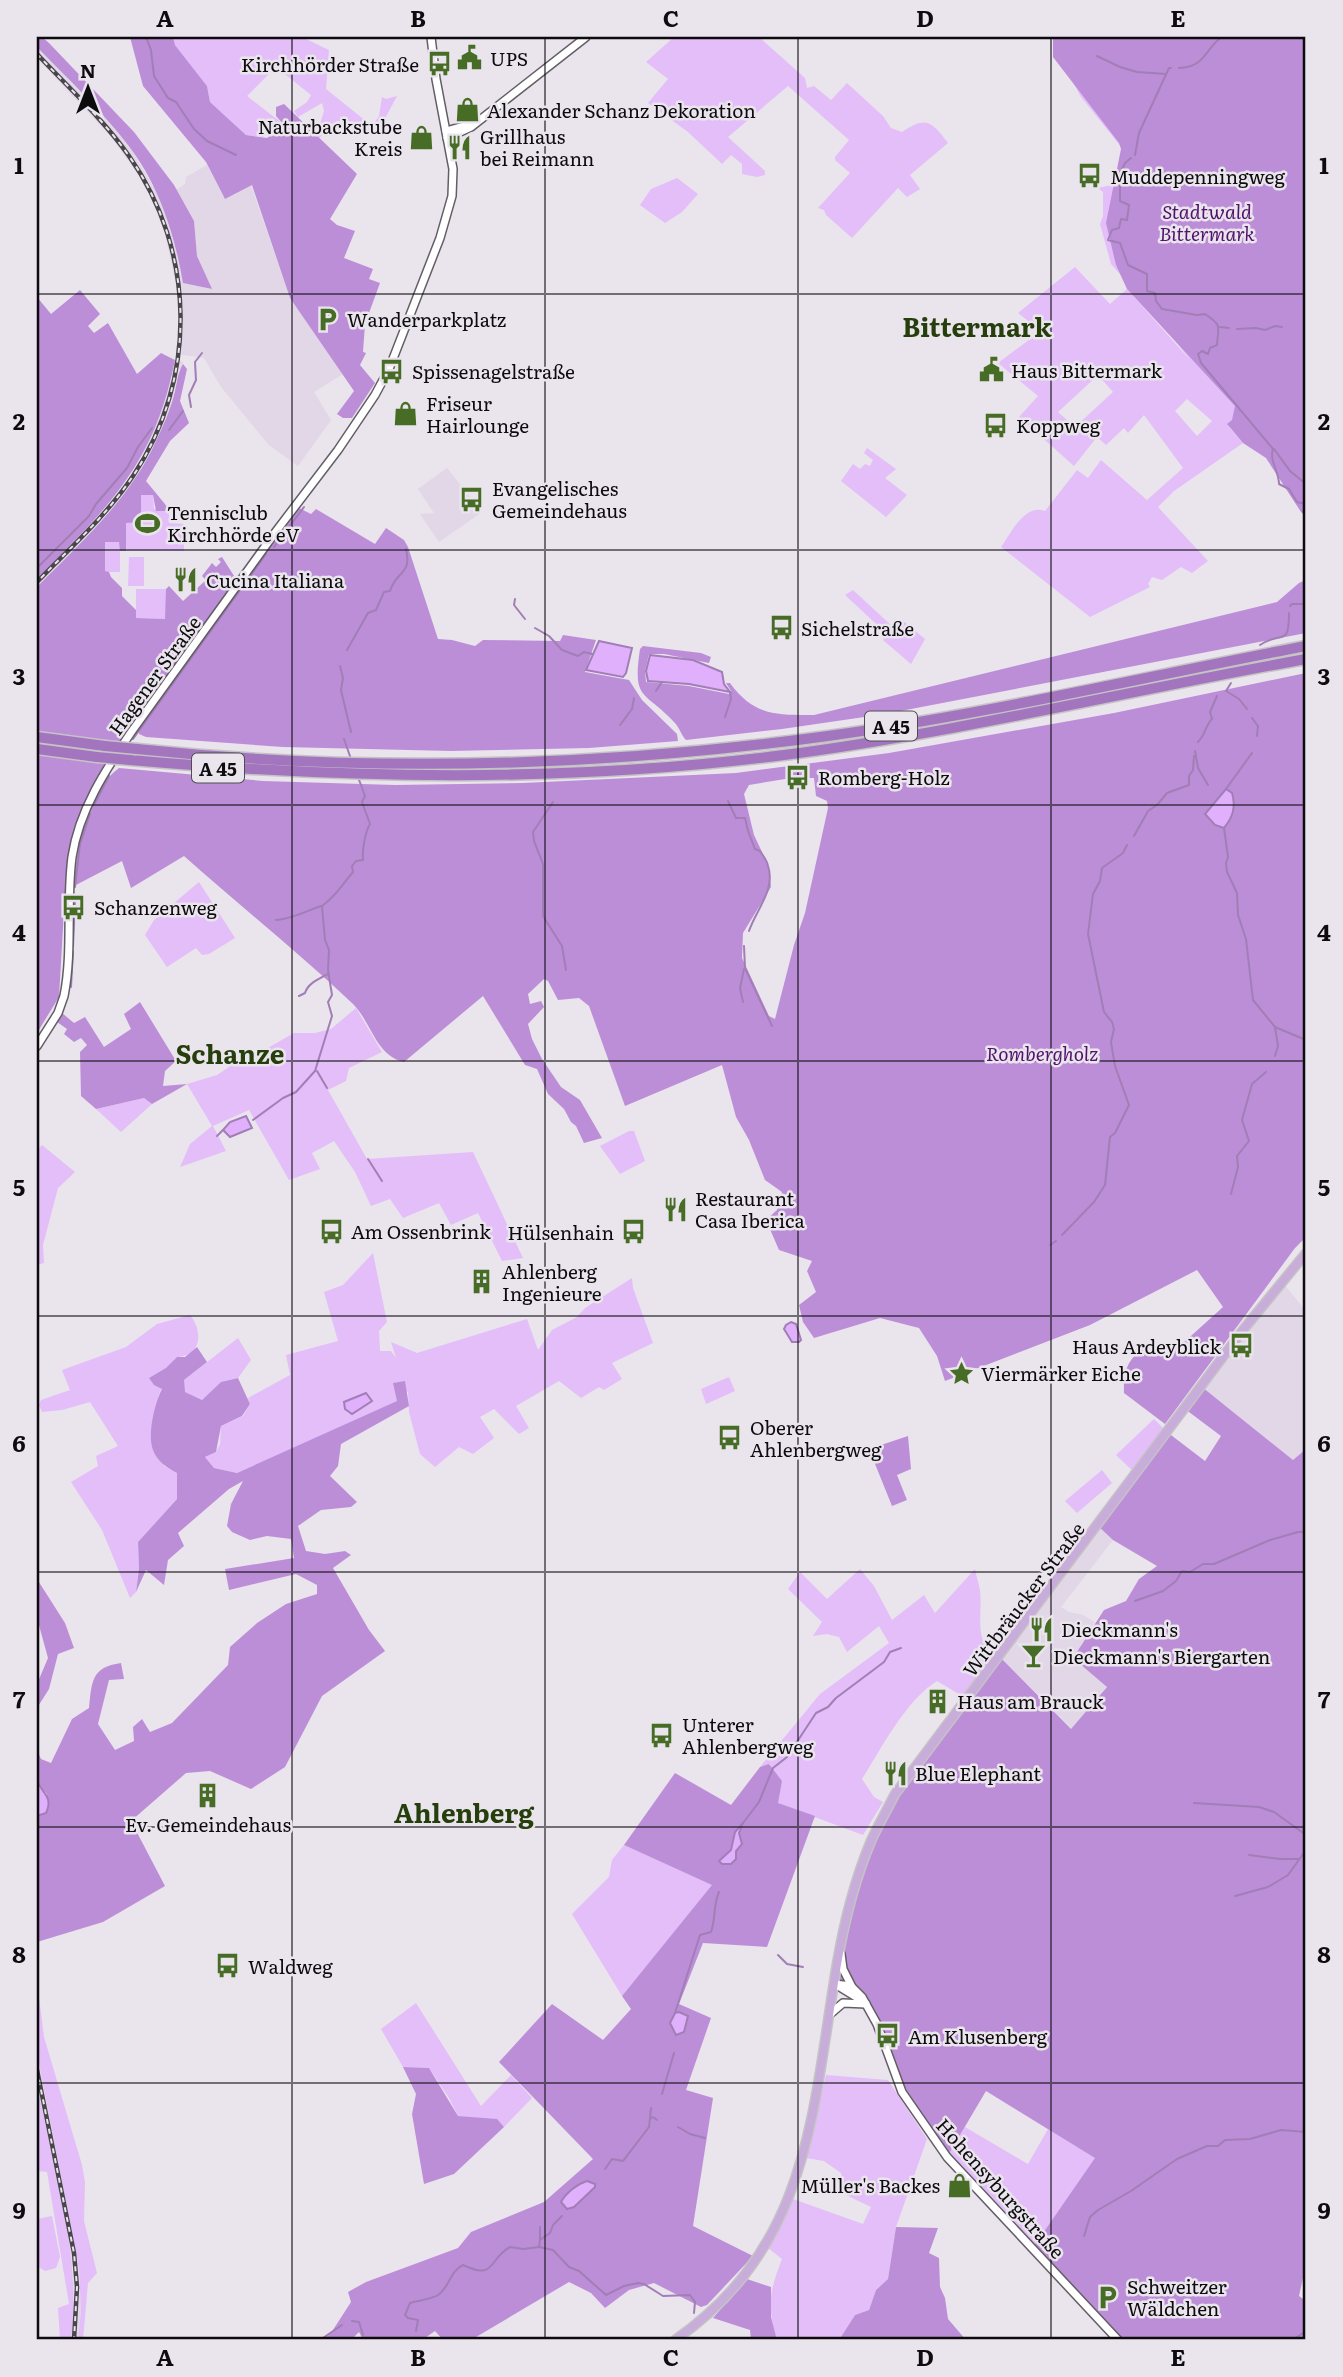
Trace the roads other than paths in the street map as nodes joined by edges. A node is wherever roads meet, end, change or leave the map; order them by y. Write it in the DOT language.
graph roads {
  1 [pos="431,37"];
  2 [pos="586,37"];
  3 [pos="447,135"];
  4 [pos="1306,646"];
  5 [pos="1306,659"];
  6 [pos="37,737"];
  7 [pos="37,749"];
  8 [pos="37,1046"];
  9 [pos="1306,1253"];
  10 [pos="1306,1260"];
  11 [pos="1288,1277"];
  12 [pos="841,1947"];
  13 [pos="835,1984"];
  14 [pos="851,1986"];
  15 [pos="866,2004"];
  16 [pos="829,2015"];
  17 [pos="676,2340"];
  18 [pos="1118,2340"];
  1 -- 3 [label="main road, Hagener Straße"];
  2 -- 3 [label="main road"];
  3 -- 8 [label="main road, Hagener Straße"];
  4 -- 6 [label="highway, A 45, bridge"];
  5 -- 7 [label="highway, A 45, bridge"];
  9 -- 11 [label="main road"];
  10 -- 11 [label="main road"];
  11 -- 12 [label="main road, Wittbräucker Straße"];
  12 -- 13 [label="main road, Wittbräucker Straße"];
  12 -- 14 [label="main road"];
  13 -- 14 [label="main road"];
  13 -- 15 [label="main road"];
  13 -- 16 [label="main road, Wittbräucker Straße"];
  14 -- 15 [label="main road, Hohensyburgstraße"];
  15 -- 16 [label="main road"];
  15 -- 18 [label="main road, Hohensyburgstraße"];
  16 -- 17 [label="main road, Wittbräucker Straße"];
}
